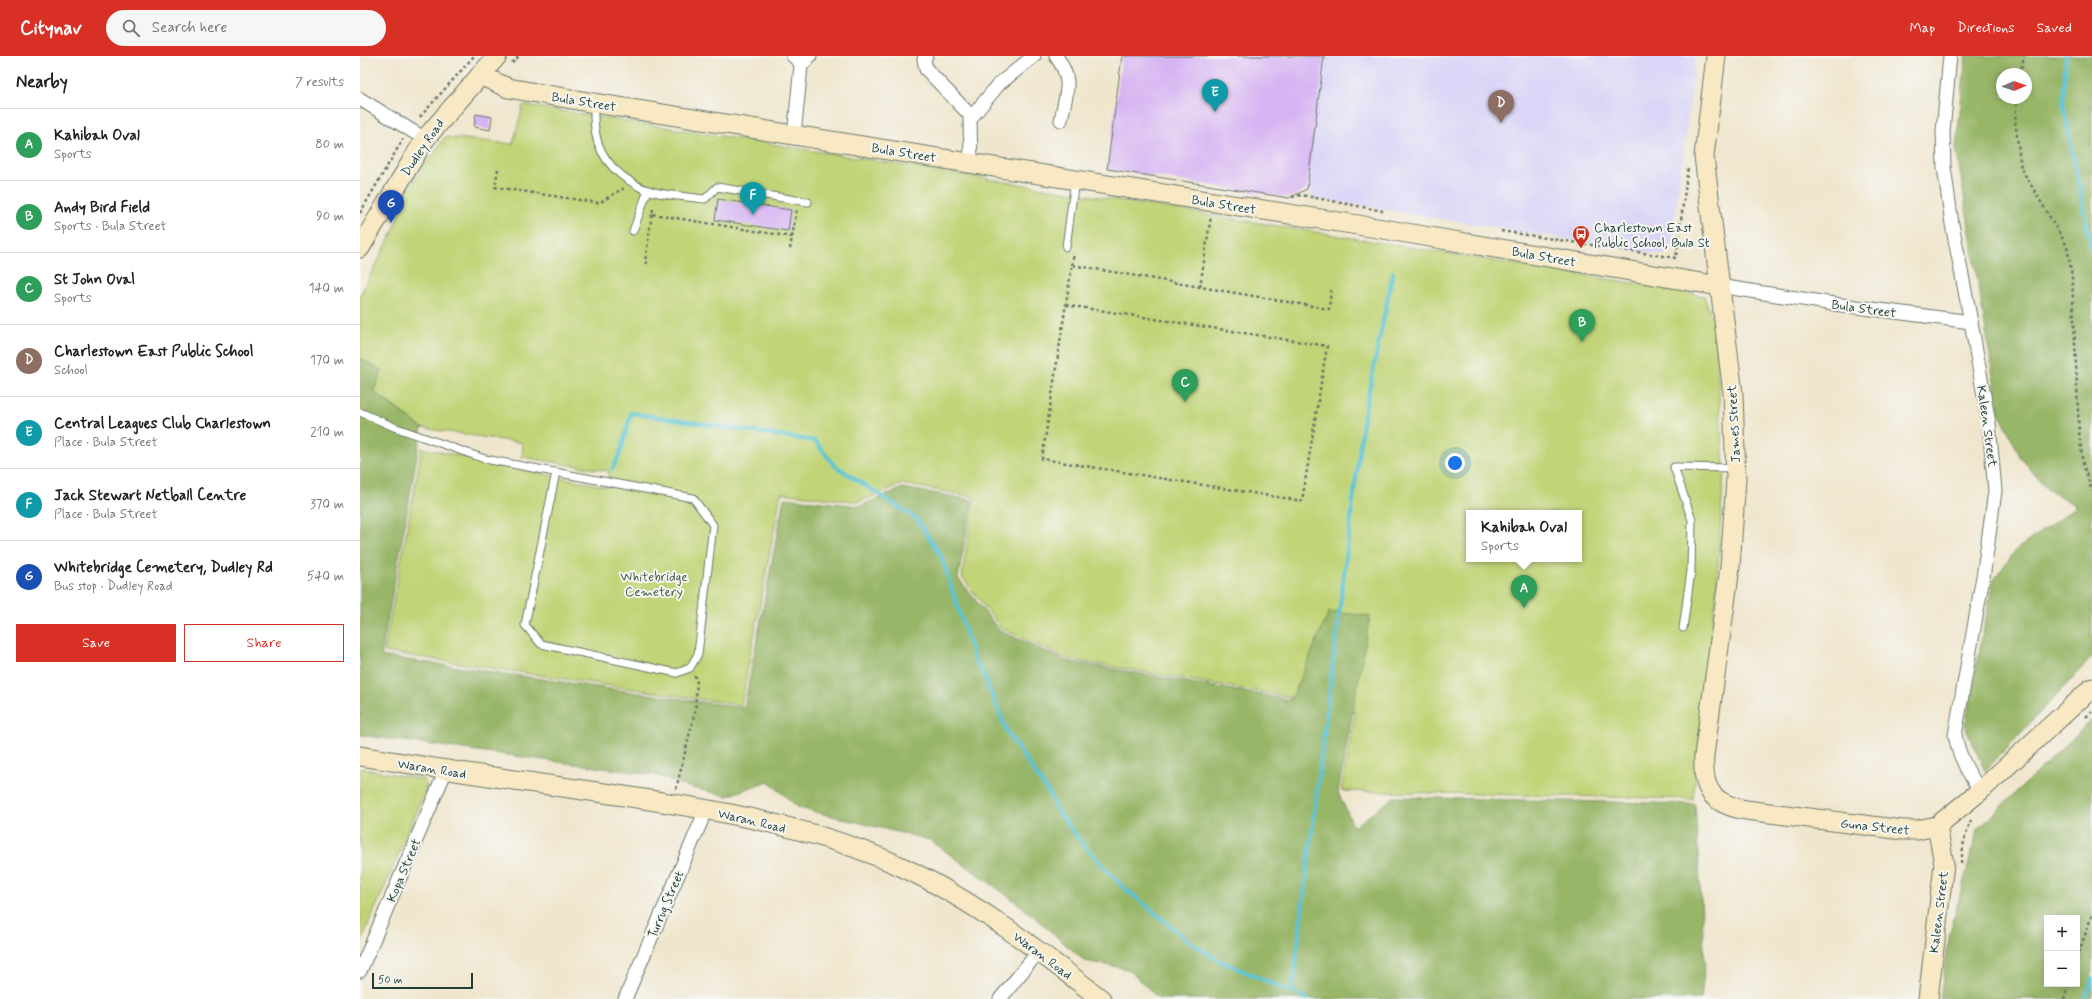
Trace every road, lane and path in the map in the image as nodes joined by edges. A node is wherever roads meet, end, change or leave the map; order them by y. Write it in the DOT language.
graph roads {
  1 [pos="474,56"];
  2 [pos="497,56"];
  3 [pos="926,56"];
  4 [pos="1034,56"];
  5 [pos="1056,56"];
  6 [pos="1716,56"];
  7 [pos="1950,56"];
  8 [pos="2024,56"];
  9 [pos="802,59"];
  10 [pos="2021,68"];
  11 [pos="480,75"];
  12 [pos="360,99"];
  13 [pos="594,104"];
  14 [pos="2016,104"];
  15 [pos="420,117"];
  16 [pos="972,117"];
  17 [pos="1061,120"];
  18 [pos="794,136"];
  19 [pos="404,137"];
  20 [pos="424,139"];
  21 [pos="971,162"];
  22 [pos="498,169"];
  23 [pos="1075,180"];
  24 [pos="648,190"];
  25 [pos="630,192"];
  26 [pos="798,200"];
  27 [pos="808,202"];
  28 [pos="1213,202"];
  29 [pos="653,203"];
  30 [pos="360,213"];
  31 [pos="652,214"];
  32 [pos="633,231"];
  33 [pos="792,237"];
  34 [pos="1066,247"];
  35 [pos="360,248"];
  36 [pos="790,249"];
  37 [pos="648,263"];
  38 [pos="1719,286"];
  39 [pos="1200,287"];
  40 [pos="1331,290"];
  41 [pos="1066,305"];
  42 [pos="1971,322"];
  43 [pos="360,412"];
  44 [pos="1736,468"];
  45 [pos="556,472"];
  46 [pos="2092,491"];
  47 [pos="1683,628"];
  48 [pos="690,668"];
  49 [pos="2092,688"];
  50 [pos="2092,712"];
  51 [pos="2086,718"];
  52 [pos="360,756"];
  53 [pos="446,770"];
  54 [pos="1980,790"];
  55 [pos="1708,791"];
  56 [pos="672,803"];
  57 [pos="706,810"];
  58 [pos="1972,817"];
  59 [pos="1937,826"];
  60 [pos="1961,866"];
  61 [pos="2092,915"];
  62 [pos="1039,951"];
  63 [pos="2079,951"];
  64 [pos="360,971"];
  65 [pos="2067,987"];
  66 [pos="625,999"];
  67 [pos="1000,999"];
  68 [pos="1101,999"];
  69 [pos="1928,999"];
  70 [pos="2064,999"];
  1 -- 15 [label="path"];
  2 -- 11 [label="street, Dudley Road"];
  3 -- 16 [label="street"];
  4 -- 16 [label="street"];
  5 -- 17 [label="street"];
  6 -- 38 [label="street, James Street"];
  7 -- 42 [label="street, Kaleen Street"];
  8 -- 10 [label="path"];
  9 -- 18 [label="street"];
  11 -- 13 [label="street, Bula Street"];
  11 -- 20 [label="street, Dudley Road"];
  12 -- 20 [label="street"];
  13 -- 18 [label="street, Bula Street"];
  13 -- 24 [label="lane"];
  14 -- 46 [label="path"];
  16 -- 21 [label="street"];
  18 -- 21 [label="street, Bula Street"];
  19 -- 30 [label="path"];
  20 -- 35 [label="street, Dudley Road"];
  21 -- 23 [label="street, Bula Street"];
  22 -- 25 [label="path"];
  23 -- 28 [label="street, Bula Street"];
  23 -- 34 [label="lane"];
  24 -- 26 [label="lane"];
  24 -- 32 [label="lane"];
  26 -- 27 [label="lane"];
  26 -- 33 [label="path"];
  28 -- 38 [label="street, Bula Street"];
  28 -- 39 [label="path"];
  29 -- 31 [label="path"];
  31 -- 33 [label="path"];
  31 -- 37 [label="path"];
  33 -- 36 [label="path"];
  38 -- 42 [label="street, Bula Street"];
  38 -- 44 [label="street, James Street"];
  39 -- 40 [label="path"];
  39 -- 41 [label="path"];
  41 -- 41 [label="path"];
  42 -- 54 [label="street, Kaleen Street"];
  43 -- 45 [label="lane"];
  44 -- 47 [label="lane"];
  44 -- 55 [label="street, James Street"];
  45 -- 48 [label="lane"];
  45 -- 48 [label="lane"];
  48 -- 56 [label="path"];
  49 -- 54 [label="street, Guna Street"];
  50 -- 51 [label="path"];
  52 -- 53 [label="street, Waran Road"];
  53 -- 56 [label="street, Waran Road"];
  53 -- 64 [label="street, Kopa Street"];
  54 -- 59 [label="street, Guna Street"];
  55 -- 59 [label="street, Guna Street"];
  56 -- 57 [label="street, Waran Road"];
  57 -- 62 [label="street, Waran Road"];
  57 -- 66 [label="street, Turrug Street"];
  58 -- 60 [label="path"];
  59 -- 69 [label="street, Kaleen Street"];
  61 -- 63 [label="path"];
  62 -- 67 [label="street"];
  62 -- 68 [label="street, Waran Road"];
  65 -- 70 [label="path"];
}
